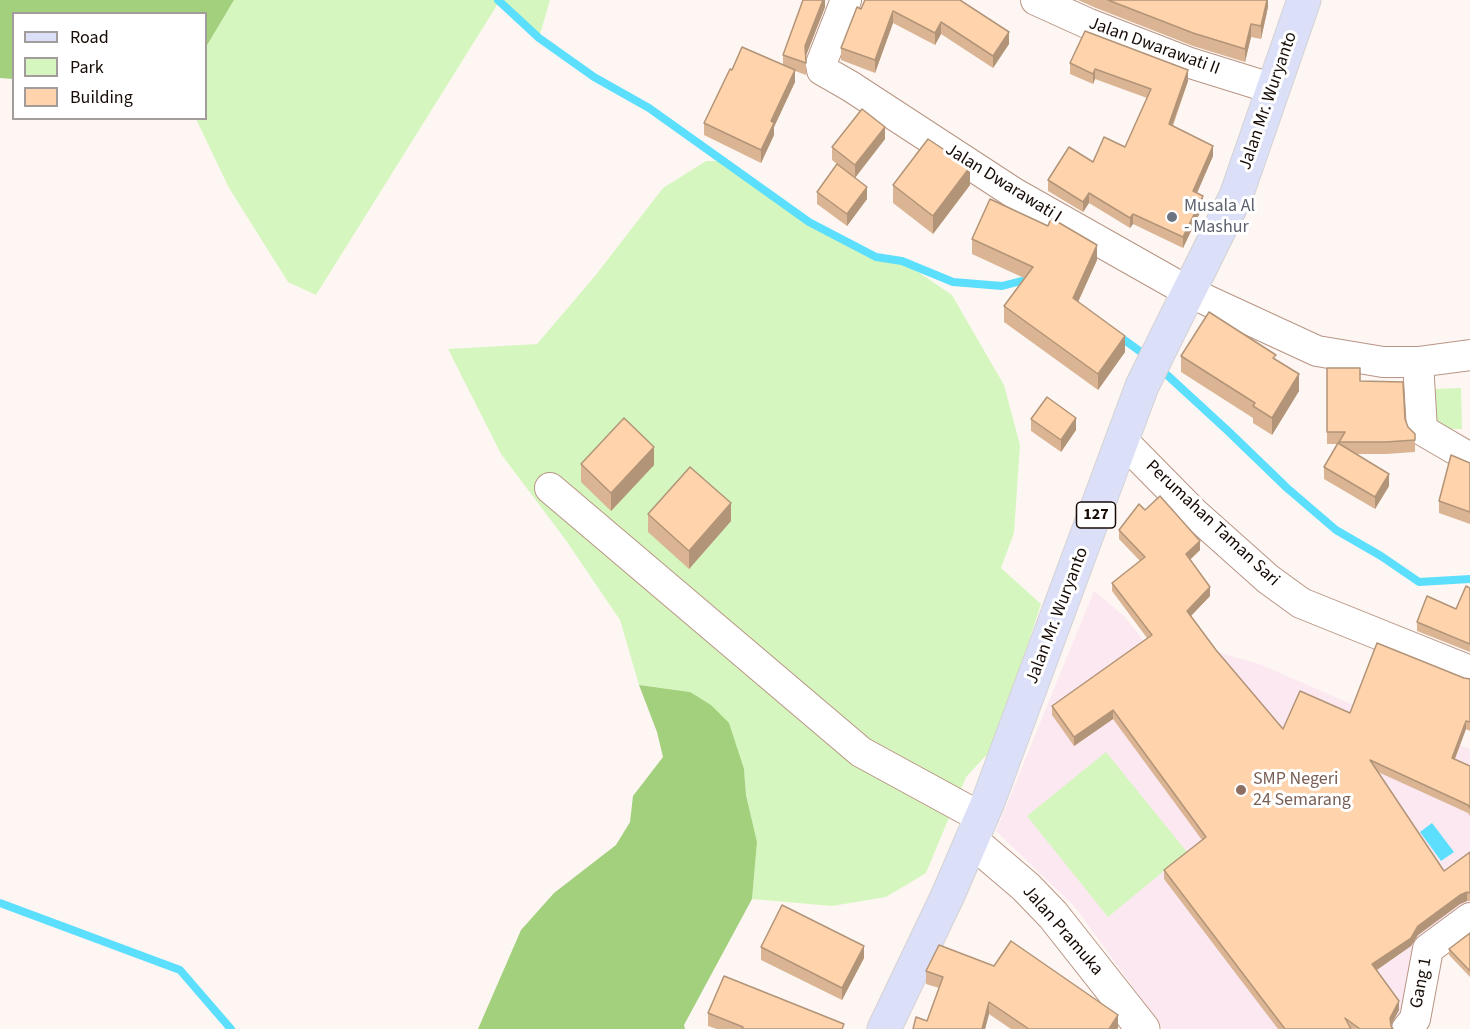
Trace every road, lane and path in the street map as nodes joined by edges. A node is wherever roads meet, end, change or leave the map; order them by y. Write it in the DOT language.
graph roads {
  1 [pos="846,0"];
  2 [pos="1304,0"];
  3 [pos="1047,2"];
  4 [pos="1274,89"];
  5 [pos="1188,292"];
  6 [pos="1470,356"];
  7 [pos="1418,362"];
  8 [pos="1124,441"];
  9 [pos="1470,458"];
  10 [pos="550,488"];
  11 [pos="1470,671"];
  12 [pos="977,830"];
  13 [pos="1470,918"];
  14 [pos="884,1029"];
  15 [pos="1143,1029"];
  16 [pos="1407,1029"];
  1 -- 5 [label="street, Jalan Dwarawati I"];
  2 -- 4 [label="main road, Jalan Mr. Wuryanto / 127"];
  3 -- 4 [label="street, Jalan Dwarawati II"];
  4 -- 5 [label="main road, Jalan Mr. Wuryanto / 127"];
  5 -- 7 [label="street, Jalan Dwarawati I"];
  5 -- 8 [label="main road, Jalan Mr. Wuryanto / 127"];
  6 -- 7 [label="street, Jalan Dwarawati I"];
  7 -- 9 [label="street"];
  8 -- 11 [label="street, Perumahan Taman Sari"];
  8 -- 12 [label="main road, Jalan Mr. Wuryanto / 127"];
  10 -- 12 [label="street"];
  12 -- 14 [label="main road, Jalan Mr. Wuryanto / 127"];
  12 -- 15 [label="main road, Jalan Pramuka"];
  13 -- 16 [label="street, Gang 1"];
}
